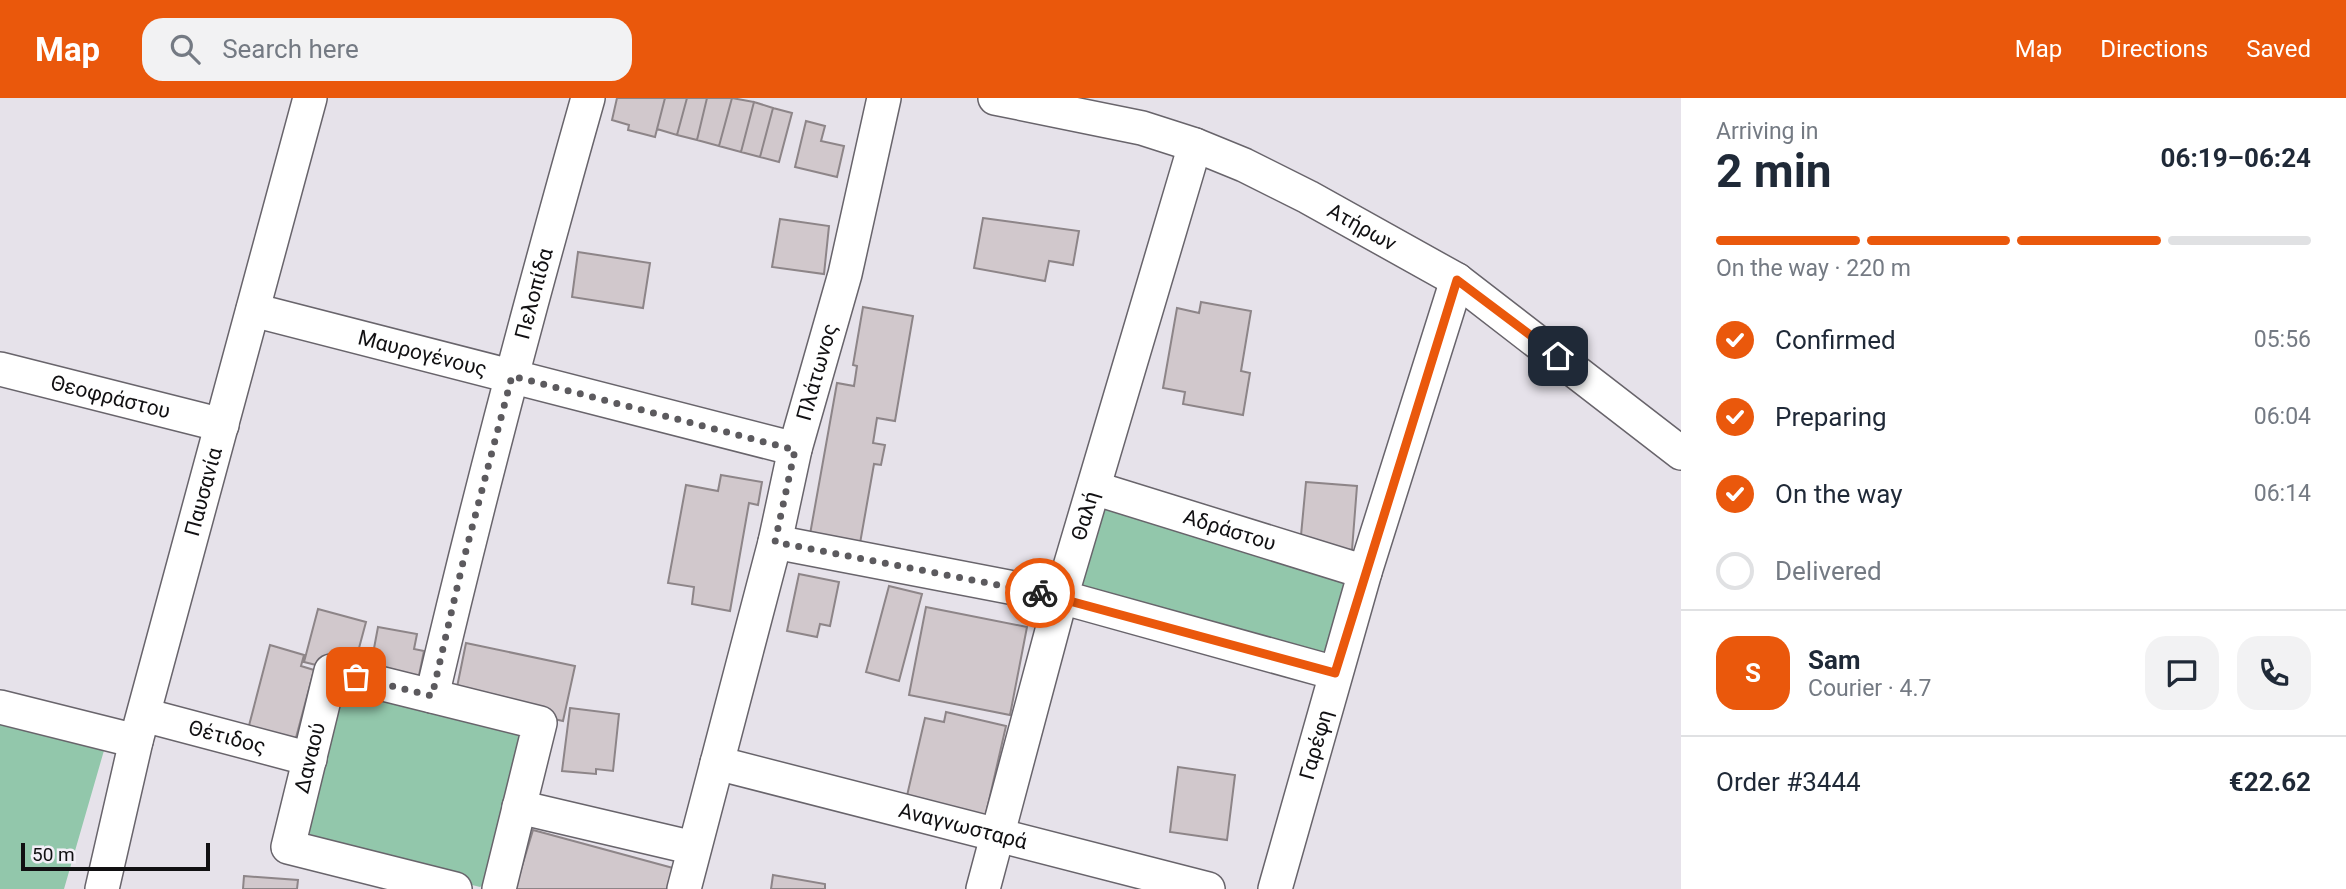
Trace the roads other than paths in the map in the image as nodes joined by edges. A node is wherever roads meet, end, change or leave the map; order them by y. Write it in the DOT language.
graph roads {
  1 [pos="310,98"];
  2 [pos="588,98"];
  3 [pos="884,98"];
  4 [pos="995,98"];
  5 [pos="1195,145"];
  6 [pos="1457,280"];
  7 [pos="253,310"];
  8 [pos="0,369"];
  9 [pos="512,376"];
  10 [pos="222,425"];
  11 [pos="795,450"];
  12 [pos="1681,453"];
  13 [pos="1094,488"];
  14 [pos="775,542"];
  15 [pos="1365,572"];
  16 [pos="1061,597"];
  17 [pos="1335,673"];
  18 [pos="432,696"];
  19 [pos="0,707"];
  20 [pos="140,728"];
  21 [pos="310,759"];
  22 [pos="717,763"];
  23 [pos="519,807"];
  24 [pos="997,835"];
  25 [pos="694,848"];
  26 [pos="392,881"];
  27 [pos="102,889"];
  28 [pos="455,889"];
  29 [pos="499,889"];
  30 [pos="684,889"];
  31 [pos="984,889"];
  32 [pos="1208,889"];
  33 [pos="1275,889"];
  1 -- 7 [label="street, Παυσανία"];
  2 -- 9 [label="street, Πελοπίδα"];
  3 -- 11 [label="street, Πλάτωνος"];
  4 -- 5 [label="street, Ατήρων"];
  5 -- 6 [label="street, Ατήρων"];
  5 -- 13 [label="street, Θαλή"];
  6 -- 12 [label="street, Ατήρων"];
  6 -- 15 [label="street, Γαρέφη"];
  7 -- 9 [label="street, Μαυρογένους"];
  7 -- 10 [label="street, Παυσανία"];
  8 -- 10 [label="street, Θεοφράστου"];
  9 -- 11 [label="street, Μαυρογένους"];
  9 -- 18 [label="street, Πελοπίδα"];
  10 -- 20 [label="street, Παυσανία"];
  11 -- 14 [label="street, Πλάτωνος"];
  13 -- 15 [label="street, Αδράστου"];
  13 -- 16 [label="street, Θαλή"];
  14 -- 16 [label="street"];
  14 -- 22 [label="street, Πλάτωνος"];
  15 -- 17 [label="street, Γαρέφη"];
  16 -- 17 [label="street"];
  16 -- 24 [label="street, Θαλή"];
  17 -- 33 [label="street, Γαρέφη"];
  18 -- 21 [label="street, Δαναού"];
  18 -- 23 [label="street, Δαναού"];
  19 -- 20 [label="street, Θέτιδος"];
  20 -- 21 [label="street, Θέτιδος"];
  20 -- 27 [label="street, Παυσανία"];
  21 -- 26 [label="street, Δαναού"];
  22 -- 24 [label="street, Αναγνωσταρά"];
  22 -- 25 [label="street, Πλάτωνος"];
  23 -- 25 [label="street"];
  23 -- 29 [label="street, Δαναού"];
  24 -- 31 [label="street, Θαλή"];
  24 -- 32 [label="street, Αναγνωσταρά"];
  25 -- 30 [label="street, Πλάτωνος"];
  26 -- 28 [label="street, Δαναού"];
}
